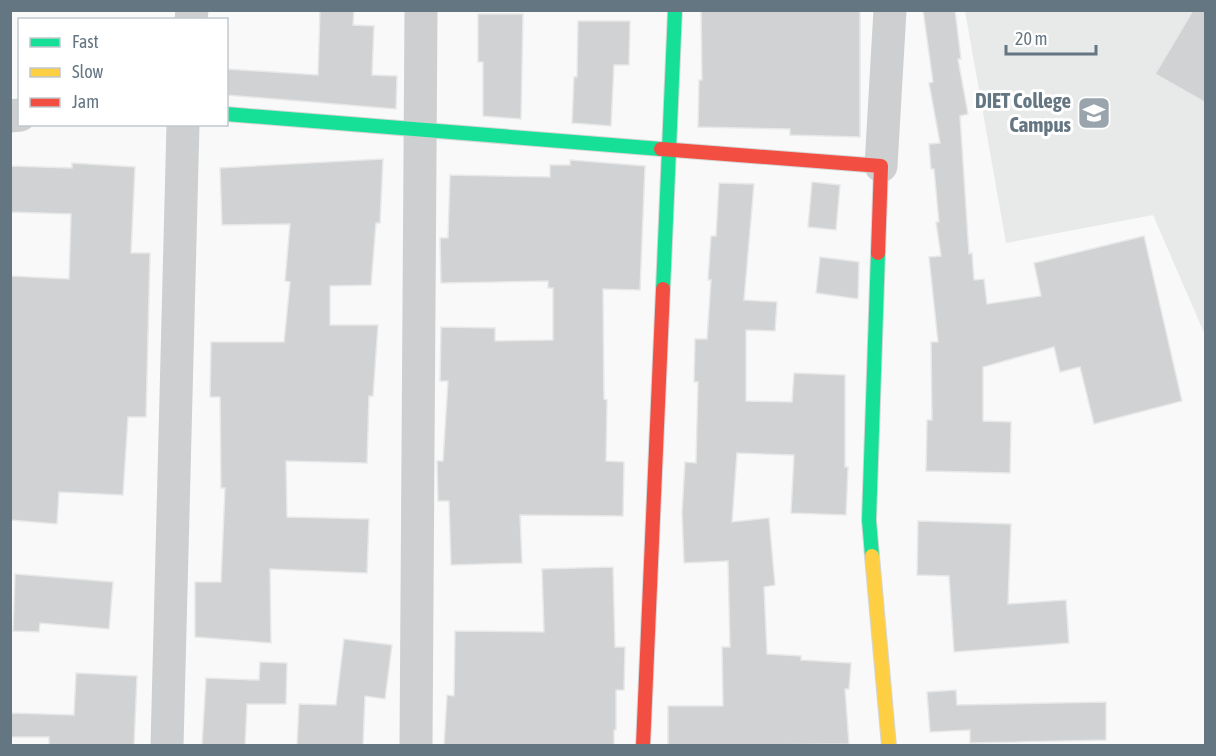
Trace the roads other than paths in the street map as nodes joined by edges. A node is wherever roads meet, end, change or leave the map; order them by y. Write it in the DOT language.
graph roads {
  1 [pos="421,10"];
  2 [pos="675,10"];
  3 [pos="890,10"];
  4 [pos="228,114"];
  5 [pos="183,126"];
  6 [pos="419,129"];
  7 [pos="668,150"];
  8 [pos="881,166"];
  9 [pos="167,746"];
  10 [pos="416,746"];
  11 [pos="643,746"];
  12 [pos="889,746"];
  1 -- 6 [label="street"];
  2 -- 7 [label="street"];
  3 -- 8 [label="street"];
  4 -- 6 [label="street"];
  5 -- 9 [label="street"];
  6 -- 7 [label="street"];
  6 -- 10 [label="street"];
  7 -- 8 [label="street"];
  7 -- 11 [label="street"];
  8 -- 12 [label="street"];
}
